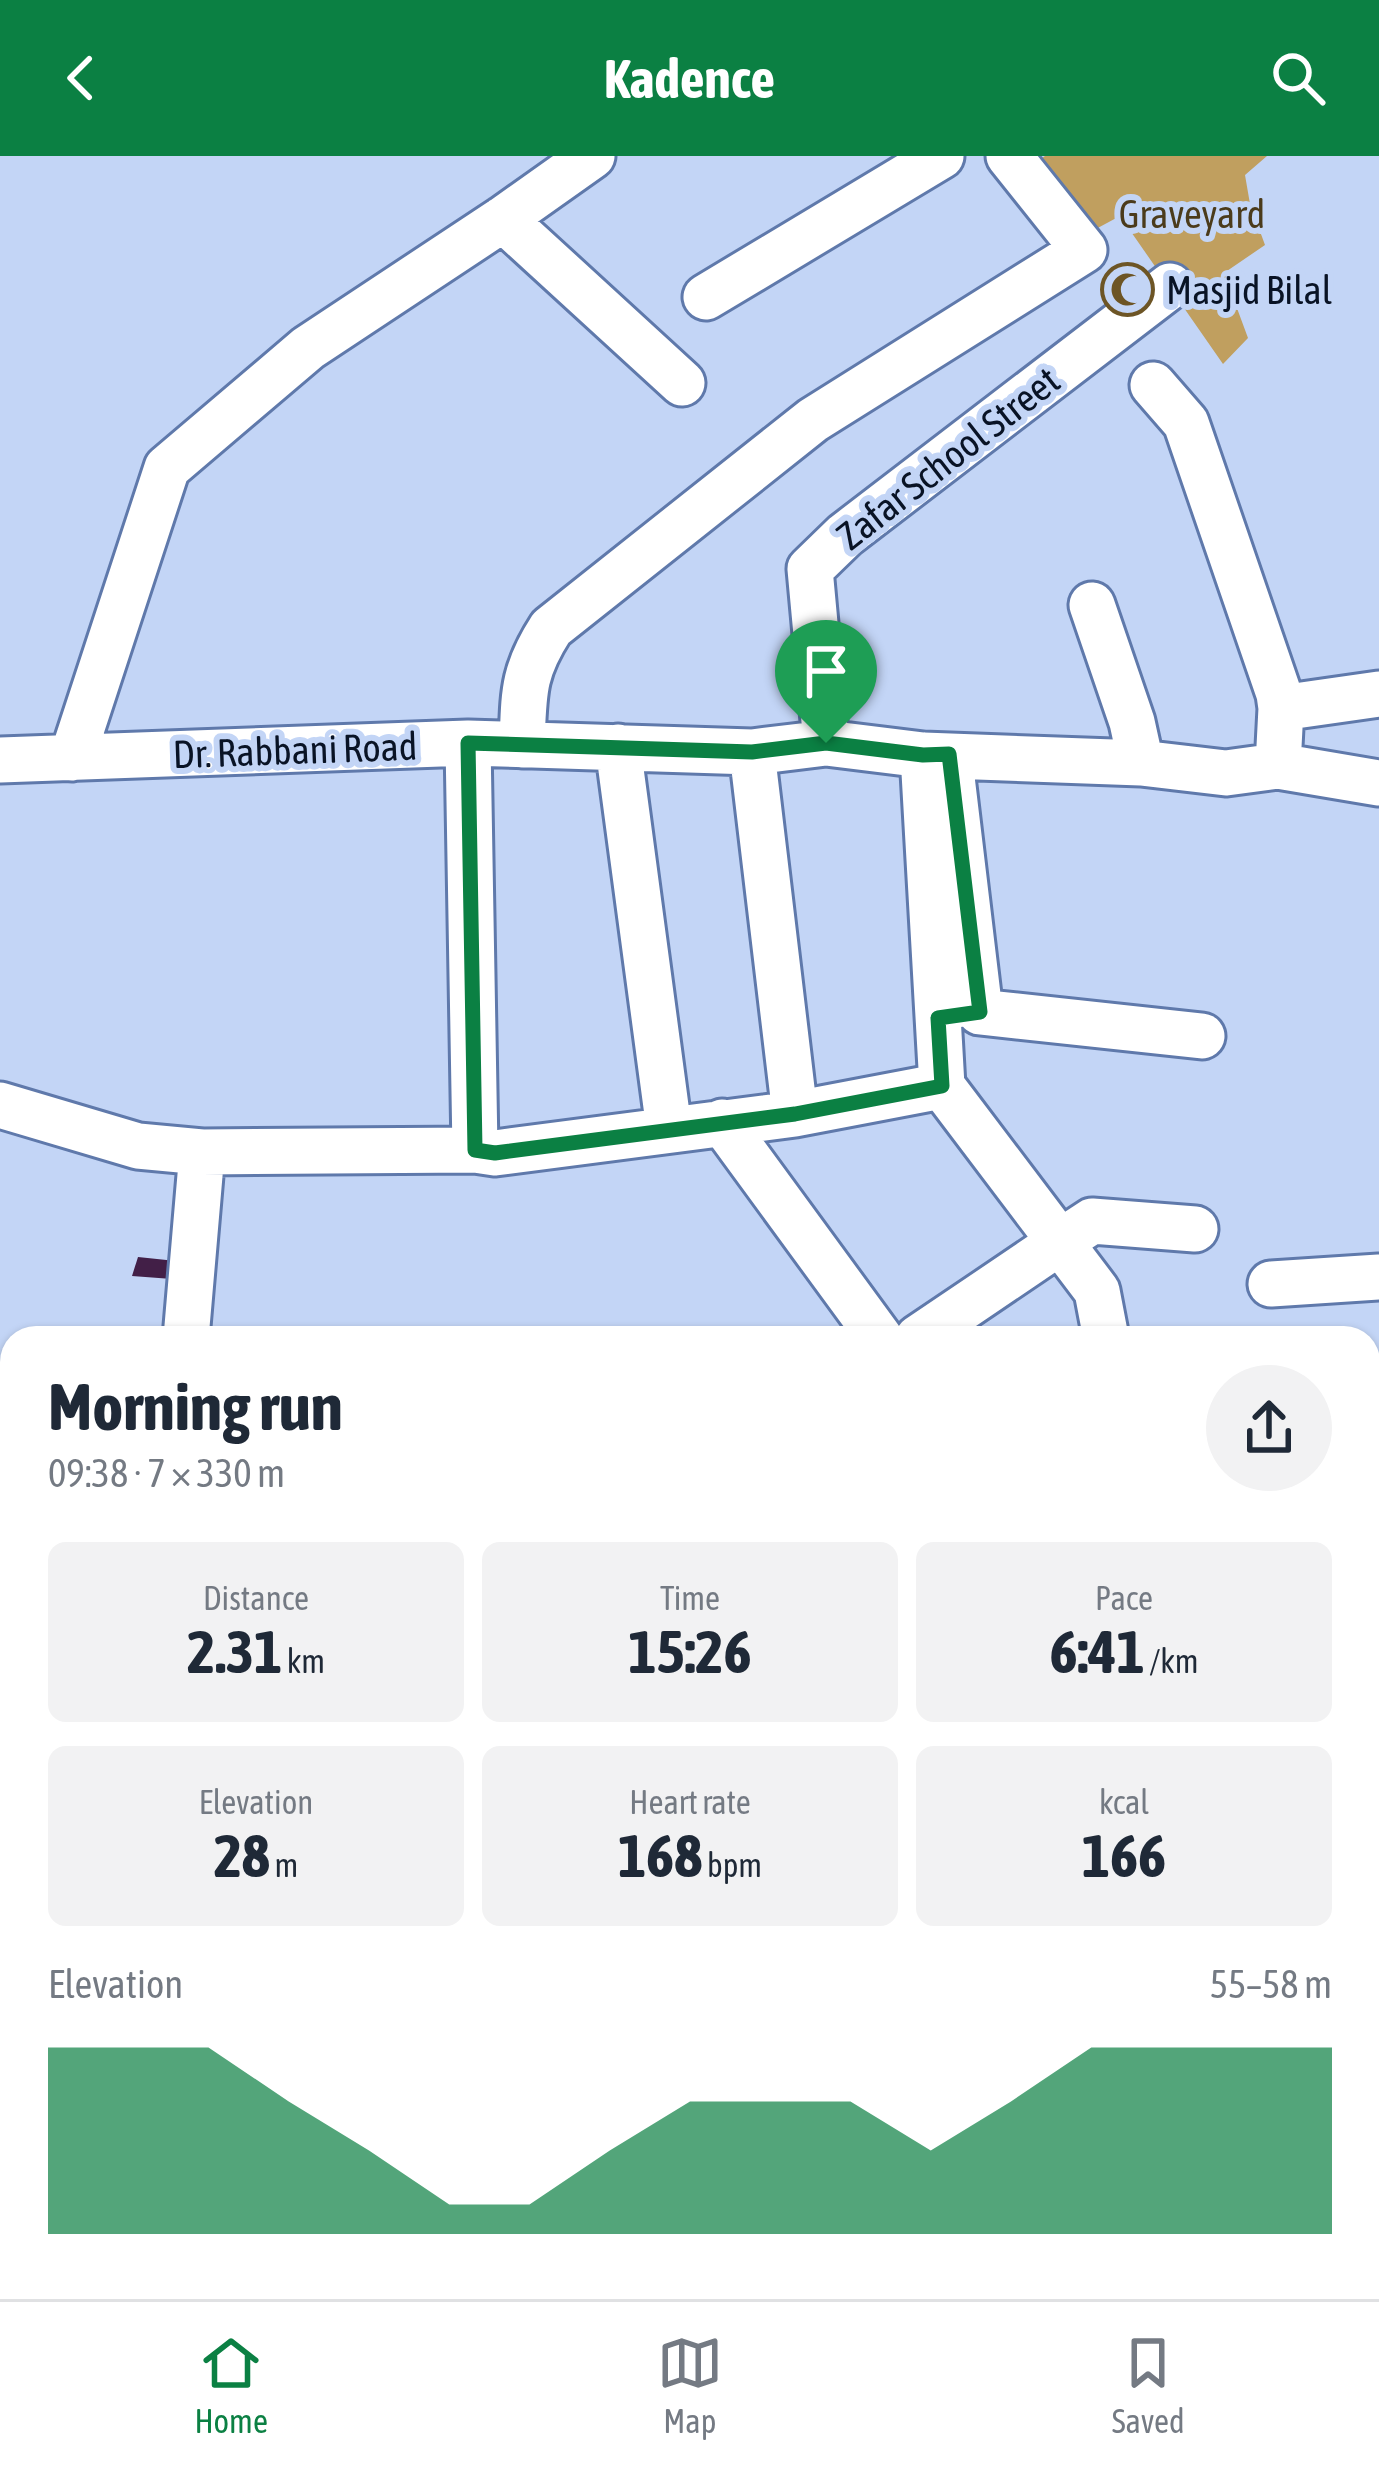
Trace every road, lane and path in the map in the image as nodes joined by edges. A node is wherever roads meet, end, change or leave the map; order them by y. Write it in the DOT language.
graph roads {
  1 [pos="592,156"];
  2 [pos="941,156"];
  3 [pos="1010,156"];
  4 [pos="503,219"];
  5 [pos="1170,286"];
  6 [pos="706,297"];
  7 [pos="682,383"];
  8 [pos="1153,385"];
  9 [pos="1092,605"];
  10 [pos="1379,694"];
  11 [pos="1281,708"];
  12 [pos="468,743"];
  13 [pos="826,743"];
  14 [pos="523,745"];
  15 [pos="618,747"];
  16 [pos="752,752"];
  17 [pos="936,755"];
  18 [pos="72,758"];
  19 [pos="0,760"];
  20 [pos="1141,764"];
  21 [pos="1278,766"];
  22 [pos="1379,783"];
  23 [pos="959,1015"];
  24 [pos="1202,1036"];
  25 [pos="942,1086"];
  26 [pos="0,1105"];
  27 [pos="795,1114"];
  28 [pos="722,1122"];
  29 [pos="669,1129"];
  30 [pos="475,1150"];
  31 [pos="202,1152"];
  32 [pos="1195,1229"];
  33 [pos="1060,1241"];
  34 [pos="1379,1277"];
  35 [pos="1270,1284"];
  36 [pos="187,1326"];
  37 [pos="871,1326"];
  38 [pos="936,1326"];
  39 [pos="1104,1326"];
  1 -- 4 [label="street"];
  2 -- 6 [label="street"];
  3 -- 14 [label="street"];
  4 -- 7 [label="street"];
  4 -- 18 [label="street"];
  5 -- 13 [label="street, Zafar School Street"];
  8 -- 11 [label="street"];
  9 -- 20 [label="street"];
  10 -- 11 [label="street"];
  11 -- 21 [label="street"];
  12 -- 14 [label="street, Dr. Rabbani Road"];
  12 -- 18 [label="street, Dr. Rabbani Road"];
  12 -- 30 [label="street"];
  13 -- 16 [label="street, Dr. Rabbani Road"];
  13 -- 17 [label="street, Dr. Rabbani Road"];
  14 -- 15 [label="street, Dr. Rabbani Road"];
  15 -- 16 [label="street, Dr. Rabbani Road"];
  15 -- 29 [label="street"];
  16 -- 27 [label="street"];
  17 -- 20 [label="street, Dr. Rabbani Road"];
  17 -- 23 [label="street"];
  18 -- 19 [label="street, Dr. Rabbani Road"];
  20 -- 21 [label="street, Dr. Rabbani Road"];
  21 -- 22 [label="street, Dr. Rabbani Road"];
  23 -- 24 [label="street"];
  23 -- 25 [label="street"];
  25 -- 27 [label="street"];
  25 -- 33 [label="street"];
  26 -- 31 [label="street"];
  27 -- 28 [label="street"];
  28 -- 29 [label="street"];
  28 -- 37 [label="street"];
  29 -- 30 [label="street"];
  30 -- 31 [label="street"];
  31 -- 36 [label="street"];
  32 -- 33 [label="street"];
  33 -- 38 [label="street"];
  33 -- 39 [label="street"];
  34 -- 35 [label="street"];
}
